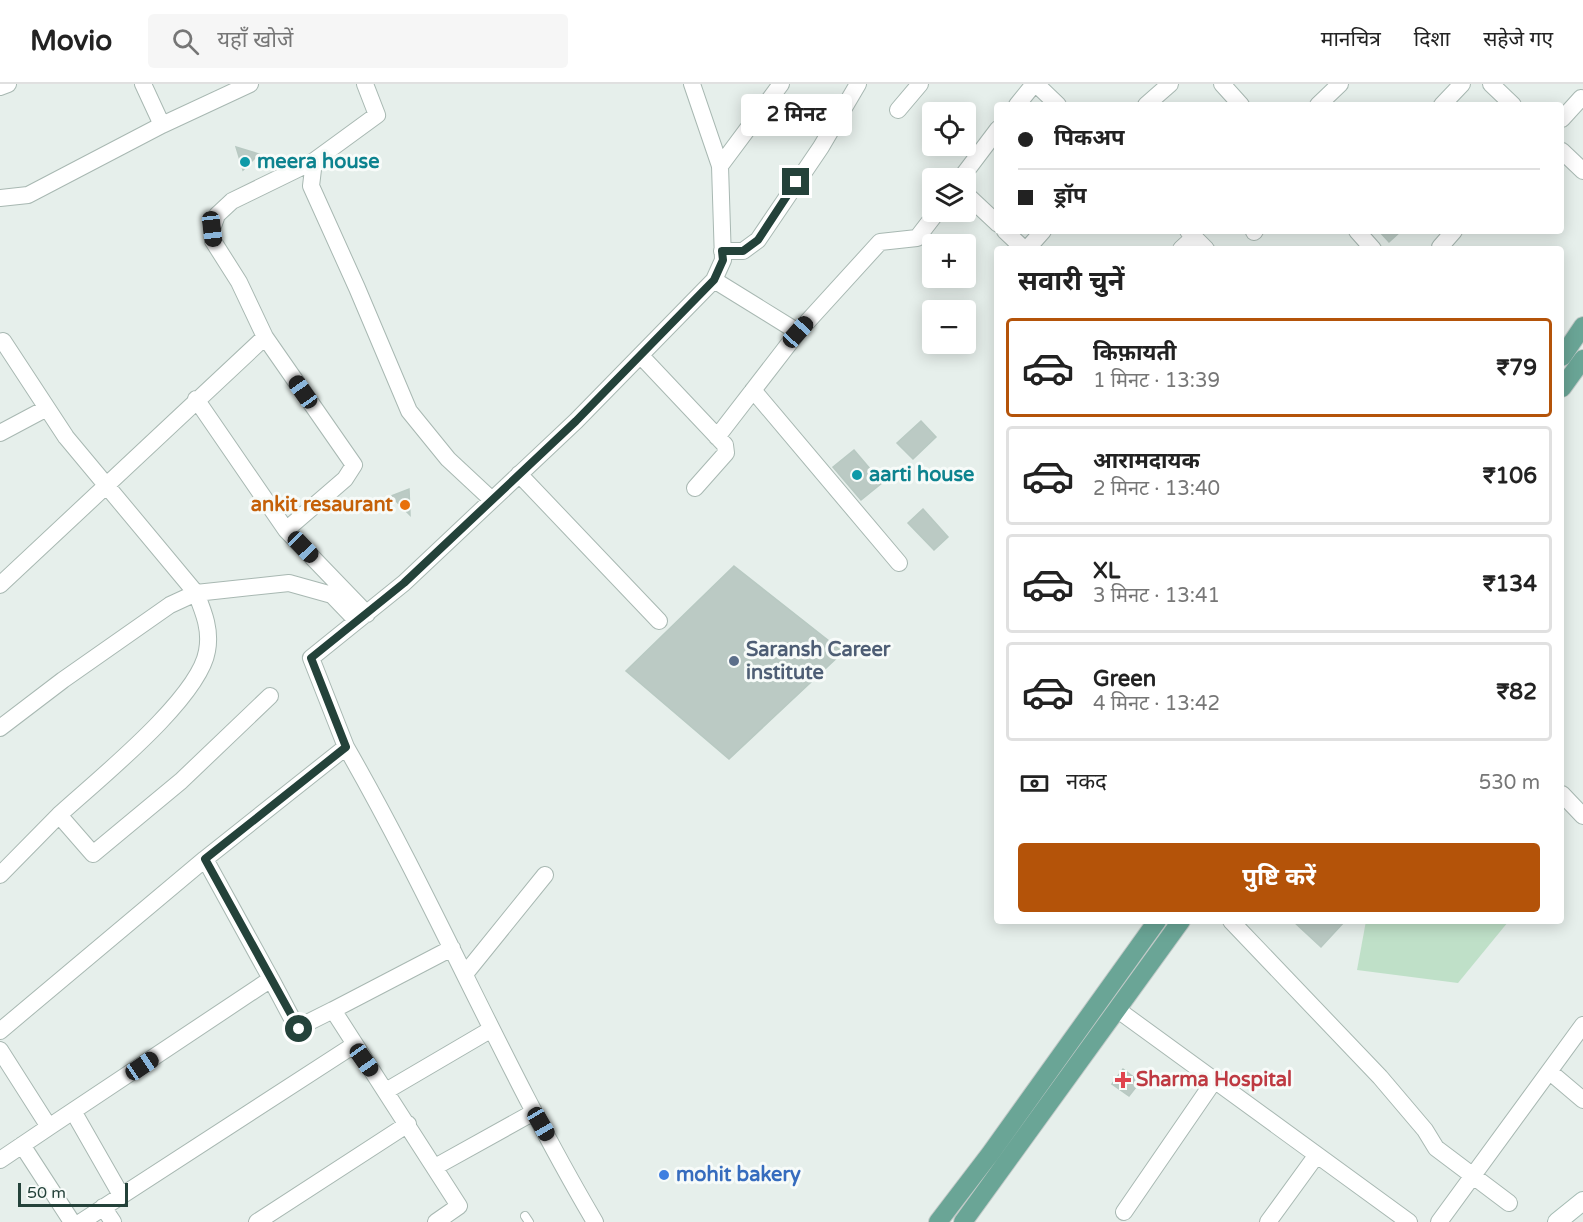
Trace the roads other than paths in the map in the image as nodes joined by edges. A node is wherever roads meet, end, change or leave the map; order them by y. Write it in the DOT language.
graph roads {
  1 [pos="8,84"];
  2 [pos="143,84"];
  3 [pos="250,84"];
  4 [pos="366,84"];
  5 [pos="692,84"];
  6 [pos="781,84"];
  7 [pos="858,84"];
  8 [pos="920,84"];
  9 [pos="1035,84"];
  10 [pos="1170,84"];
  11 [pos="1222,84"];
  12 [pos="1340,84"];
  13 [pos="1462,84"];
  14 [pos="1491,84"];
  15 [pos="0,87"];
  16 [pos="1581,98"];
  17 [pos="1020,102"];
  18 [pos="1055,102"];
  19 [pos="1149,102"];
  20 [pos="1239,102"];
  21 [pos="1321,102"];
  22 [pos="1445,102"];
  23 [pos="1510,102"];
  24 [pos="898,110"];
  25 [pos="1564,117"];
  26 [pos="162,125"];
  27 [pos="994,134"];
  28 [pos="1564,153"];
  29 [pos="314,161"];
  30 [pos="720,166"];
  31 [pos="969,168"];
  32 [pos="1583,171"];
  33 [pos="0,198"];
  34 [pos="976,203"];
  35 [pos="994,220"];
  36 [pos="929,222"];
  37 [pos="1008,234"];
  38 [pos="1040,234"];
  39 [pos="1191,234"];
  40 [pos="1359,234"];
  41 [pos="1451,234"];
  42 [pos="1022,246"];
  43 [pos="1028,246"];
  44 [pos="1203,246"];
  45 [pos="1370,246"];
  46 [pos="1441,246"];
  47 [pos="722,251"];
  48 [pos="714,280"];
  49 [pos="1583,326"];
  50 [pos="798,332"];
  51 [pos="265,337"];
  52 [pos="3,341"];
  53 [pos="1564,354"];
  54 [pos="641,356"];
  55 [pos="1583,358"];
  56 [pos="1564,385"];
  57 [pos="753,390"];
  58 [pos="196,399"];
  59 [pos="47,408"];
  60 [pos="0,433"];
  61 [pos="717,437"];
  62 [pos="519,474"];
  63 [pos="106,485"];
  64 [pos="695,488"];
  65 [pos="492,500"];
  66 [pos="286,530"];
  67 [pos="899,563"];
  68 [pos="0,585"];
  69 [pos="196,593"];
  70 [pos="362,618"];
  71 [pos="659,621"];
  72 [pos="270,696"];
  73 [pos="0,728"];
  74 [pos="346,747"];
  75 [pos="1564,796"];
  76 [pos="59,815"];
  77 [pos="1583,816"];
  78 [pos="205,859"];
  79 [pos="0,875"];
  80 [pos="545,875"];
  81 [pos="1155,924"];
  82 [pos="1179,924"];
  83 [pos="1234,924"];
  84 [pos="452,948"];
  85 [pos="465,974"];
  86 [pos="271,979"];
  87 [pos="333,1010"];
  88 [pos="1118,1010"];
  89 [pos="1583,1025"];
  90 [pos="0,1030"];
  91 [pos="490,1030"];
  92 [pos="354,1045"];
  93 [pos="0,1050"];
  94 [pos="1550,1072"];
  95 [pos="1214,1081"];
  96 [pos="386,1091"];
  97 [pos="1583,1100"];
  98 [pos="73,1112"];
  99 [pos="534,1112"];
  100 [pos="408,1125"];
  101 [pos="49,1127"];
  102 [pos="22,1145"];
  103 [pos="1316,1156"];
  104 [pos="0,1160"];
  105 [pos="435,1167"];
  106 [pos="1472,1176"];
  107 [pos="121,1195"];
  108 [pos="1583,1201"];
  109 [pos="1509,1203"];
  110 [pos="103,1207"];
  111 [pos="1124,1212"];
  112 [pos="72,1222"];
  113 [pos="81,1222"];
  114 [pos="113,1222"];
  115 [pos="257,1222"];
  116 [pos="436,1222"];
  117 [pos="595,1222"];
  118 [pos="938,1222"];
  119 [pos="963,1222"];
  120 [pos="1268,1222"];
  121 [pos="1409,1222"];
  122 [pos="1438,1222"];
  123 [pos="1557,1222"];
  1 -- 15 [label="street"];
  2 -- 26 [label="street"];
  3 -- 26 [label="street"];
  4 -- 29 [label="street"];
  5 -- 30 [label="street"];
  6 -- 30 [label="street"];
  7 -- 47 [label="street"];
  8 -- 24 [label="street"];
  9 -- 17 [label="street"];
  9 -- 18 [label="street"];
  10 -- 19 [label="street"];
  11 -- 20 [label="street"];
  12 -- 21 [label="street"];
  13 -- 22 [label="street"];
  14 -- 23 [label="street"];
  16 -- 25 [label="street"];
  26 -- 33 [label="street"];
  27 -- 31 [label="street"];
  28 -- 32 [label="street"];
  29 -- 51 [label="street"];
  29 -- 65 [label="street"];
  30 -- 47 [label="street"];
  34 -- 35 [label="street"];
  36 -- 50 [label="street"];
  37 -- 42 [label="street"];
  38 -- 43 [label="street"];
  39 -- 44 [label="street"];
  40 -- 45 [label="street"];
  41 -- 46 [label="street"];
  47 -- 48 [label="street"];
  48 -- 50 [label="street"];
  48 -- 54 [label="street"];
  49 -- 53 [label="main road"];
  50 -- 57 [label="street"];
  51 -- 58 [label="street"];
  51 -- 66 [label="street"];
  52 -- 59 [label="street"];
  54 -- 61 [label="street"];
  54 -- 62 [label="street"];
  55 -- 56 [label="main road"];
  57 -- 61 [label="street"];
  57 -- 67 [label="street"];
  58 -- 63 [label="street"];
  58 -- 66 [label="street"];
  59 -- 60 [label="street"];
  59 -- 63 [label="street"];
  61 -- 64 [label="street"];
  62 -- 65 [label="street"];
  62 -- 71 [label="street"];
  63 -- 68 [label="street"];
  63 -- 69 [label="street"];
  65 -- 70 [label="street"];
  66 -- 70 [label="street"];
  69 -- 70 [label="street"];
  69 -- 73 [label="street"];
  69 -- 76 [label="street"];
  70 -- 74 [label="street"];
  72 -- 76 [label="street"];
  74 -- 78 [label="street"];
  74 -- 84 [label="street"];
  75 -- 77 [label="street"];
  76 -- 79 [label="street"];
  78 -- 86 [label="street"];
  78 -- 90 [label="street"];
  80 -- 85 [label="street"];
  81 -- 118 [label="main road"];
  82 -- 88 [label="main road"];
  83 -- 106 [label="street"];
  84 -- 85 [label="street"];
  84 -- 87 [label="street"];
  85 -- 91 [label="street"];
  86 -- 87 [label="street"];
  86 -- 98 [label="street"];
  87 -- 92 [label="street"];
  88 -- 95 [label="street"];
  88 -- 119 [label="main road"];
  89 -- 94 [label="street"];
  91 -- 96 [label="street"];
  91 -- 99 [label="street"];
  92 -- 96 [label="street"];
  92 -- 107 [label="street"];
  93 -- 101 [label="street"];
  94 -- 97 [label="street"];
  94 -- 106 [label="street"];
  95 -- 103 [label="street"];
  95 -- 111 [label="street"];
  96 -- 100 [label="street"];
  98 -- 101 [label="street"];
  98 -- 107 [label="street"];
  99 -- 105 [label="street"];
  99 -- 117 [label="street"];
  100 -- 105 [label="street"];
  100 -- 115 [label="street"];
  101 -- 102 [label="street"];
  102 -- 104 [label="street"];
  102 -- 112 [label="street"];
  103 -- 120 [label="street"];
  103 -- 121 [label="street"];
  105 -- 116 [label="street"];
  106 -- 109 [label="street"];
  106 -- 122 [label="street"];
  107 -- 110 [label="street"];
  108 -- 123 [label="street"];
  110 -- 113 [label="street"];
  110 -- 114 [label="street"];
}
